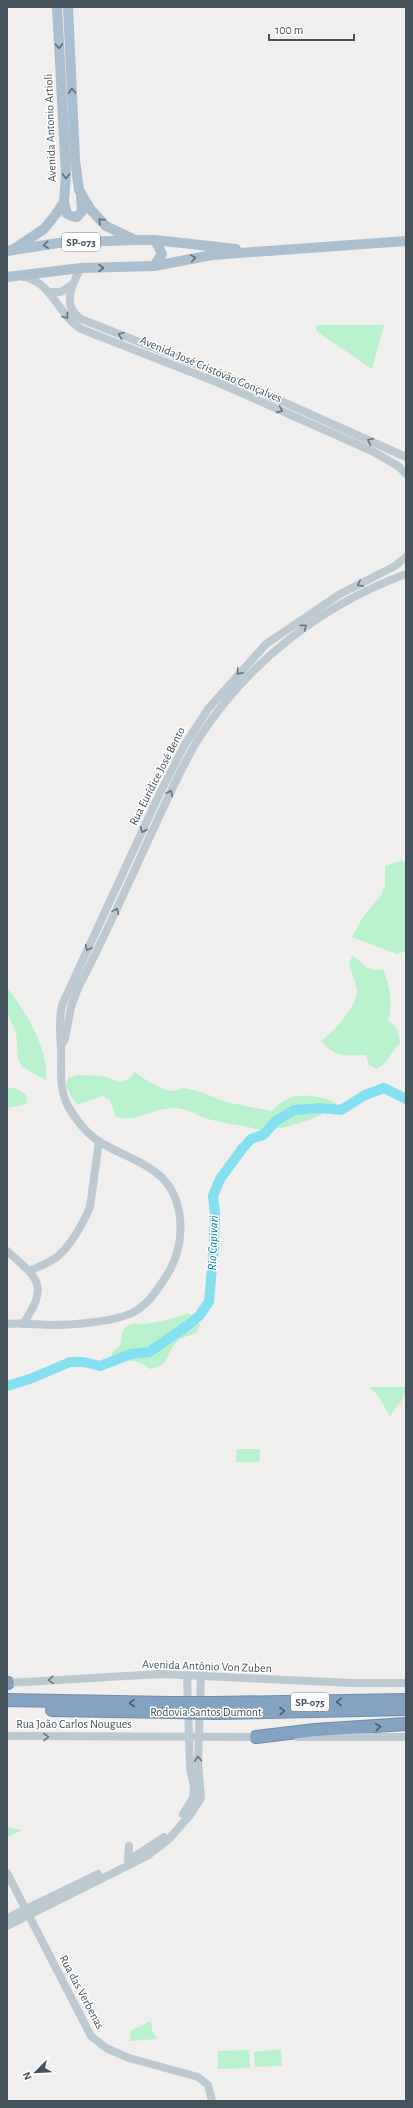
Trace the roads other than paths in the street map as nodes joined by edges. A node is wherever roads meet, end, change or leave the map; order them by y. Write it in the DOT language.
graph roads {
  1 [pos="57,7"];
  2 [pos="68,7"];
  3 [pos="79,190"];
  4 [pos="64,202"];
  5 [pos="134,240"];
  6 [pos="155,240"];
  7 [pos="406,241"];
  8 [pos="10,250"];
  9 [pos="265,252"];
  10 [pos="154,266"];
  11 [pos="81,268"];
  12 [pos="12,276"];
  13 [pos="73,284"];
  14 [pos="48,292"];
  15 [pos="406,457"];
  16 [pos="406,474"];
  17 [pos="406,557"];
  18 [pos="406,574"];
  19 [pos="61,1045"];
  20 [pos="99,1141"];
  21 [pos="7,1251"];
  22 [pos="29,1271"];
  23 [pos="7,1324"];
  24 [pos="23,1324"];
  25 [pos="186,1674"];
  26 [pos="200,1675"];
  27 [pos="7,1683"];
  28 [pos="406,1683"];
  29 [pos="7,1700"];
  30 [pos="406,1700"];
  31 [pos="7,1708"];
  32 [pos="171,1708"];
  33 [pos="215,1708"];
  34 [pos="406,1709"];
  35 [pos="406,1724"];
  36 [pos="7,1736"];
  37 [pos="189,1736"];
  38 [pos="199,1736"];
  39 [pos="256,1737"];
  40 [pos="406,1737"];
  41 [pos="129,1846"];
  42 [pos="128,1860"];
  43 [pos="7,1873"];
  44 [pos="27,1912"];
  45 [pos="7,1918"];
  46 [pos="7,1926"];
  47 [pos="212,2101"];
  1 -- 4 [label="main road, Avenida Antonio Artioli, one-way"];
  3 -- 2 [label="main road, Avenida Antonio Artioli, one-way"];
  3 -- 4 [label="main road"];
  5 -- 3 [label="main road, Avenida Antonio Artioli, one-way"];
  4 -- 8 [label="main road"];
  5 -- 6 [label="main road, SP-073"];
  5 -- 8 [label="main road, SP-073, one-way"];
  6 -- 9 [label="main road, SP-073"];
  6 -- 10 [label="main road"];
  7 -- 9 [label="main road, SP-073"];
  10 -- 9 [label="main road, SP-073, one-way"];
  11 -- 10 [label="main road, SP-073, one-way"];
  11 -- 12 [label="main road, SP-073"];
  11 -- 13 [label="street, Avenida José Cristóvão Gonçalves"];
  12 -- 14 [label="street, Avenida José Cristóvão Gonçalves"];
  13 -- 14 [label="street"];
  15 -- 13 [label="street, Avenida José Cristóvão Gonçalves, one-way"];
  14 -- 16 [label="street, Avenida José Cristóvão Gonçalves, one-way"];
  17 -- 19 [label="street, Rua Eurídice José Bento, one-way"];
  19 -- 18 [label="street, Rua Eurídice José Bento, one-way"];
  19 -- 20 [label="street, Rua Eurídice José Bento"];
  20 -- 22 [label="street"];
  20 -- 24 [label="street, Rua Eurídice José Bento"];
  21 -- 22 [label="street"];
  22 -- 24 [label="street"];
  23 -- 24 [label="street, Rua Eurídice José Bento"];
  25 -- 26 [label="street, Avenida Antônio Von Zuben"];
  25 -- 27 [label="street, Avenida Antônio Von Zuben, one-way"];
  25 -- 37 [label="street"];
  26 -- 28 [label="street, Avenida Antônio Von Zuben"];
  26 -- 38 [label="street"];
  32 -- 29 [label="highway, Rodovia Santos Dumont / SP-075, one-way"];
  30 -- 33 [label="highway, Rodovia Santos Dumont / SP-075, one-way"];
  31 -- 32 [label="highway, Rodovia Santos Dumont / SP-075"];
  32 -- 33 [label="highway, Rodovia Santos Dumont / SP-075, bridge"];
  33 -- 34 [label="highway, Rodovia Santos Dumont / SP-075, one-way"];
  39 -- 35 [label="highway, one-way"];
  36 -- 37 [label="street, Rua João Carlos Nougues, one-way"];
  37 -- 38 [label="street, Rua João Carlos Nougues"];
  37 -- 42 [label="street"];
  38 -- 39 [label="street, Rua João Carlos Nougues"];
  44 -- 38 [label="street, one-way"];
  39 -- 40 [label="street, Rua João Carlos Nougues"];
  41 -- 42 [label="street"];
  42 -- 44 [label="street"];
  43 -- 44 [label="street, Rua das Verbenas"];
  44 -- 45 [label="street"];
  44 -- 46 [label="street"];
  44 -- 47 [label="street, Rua das Verbenas"];
}
